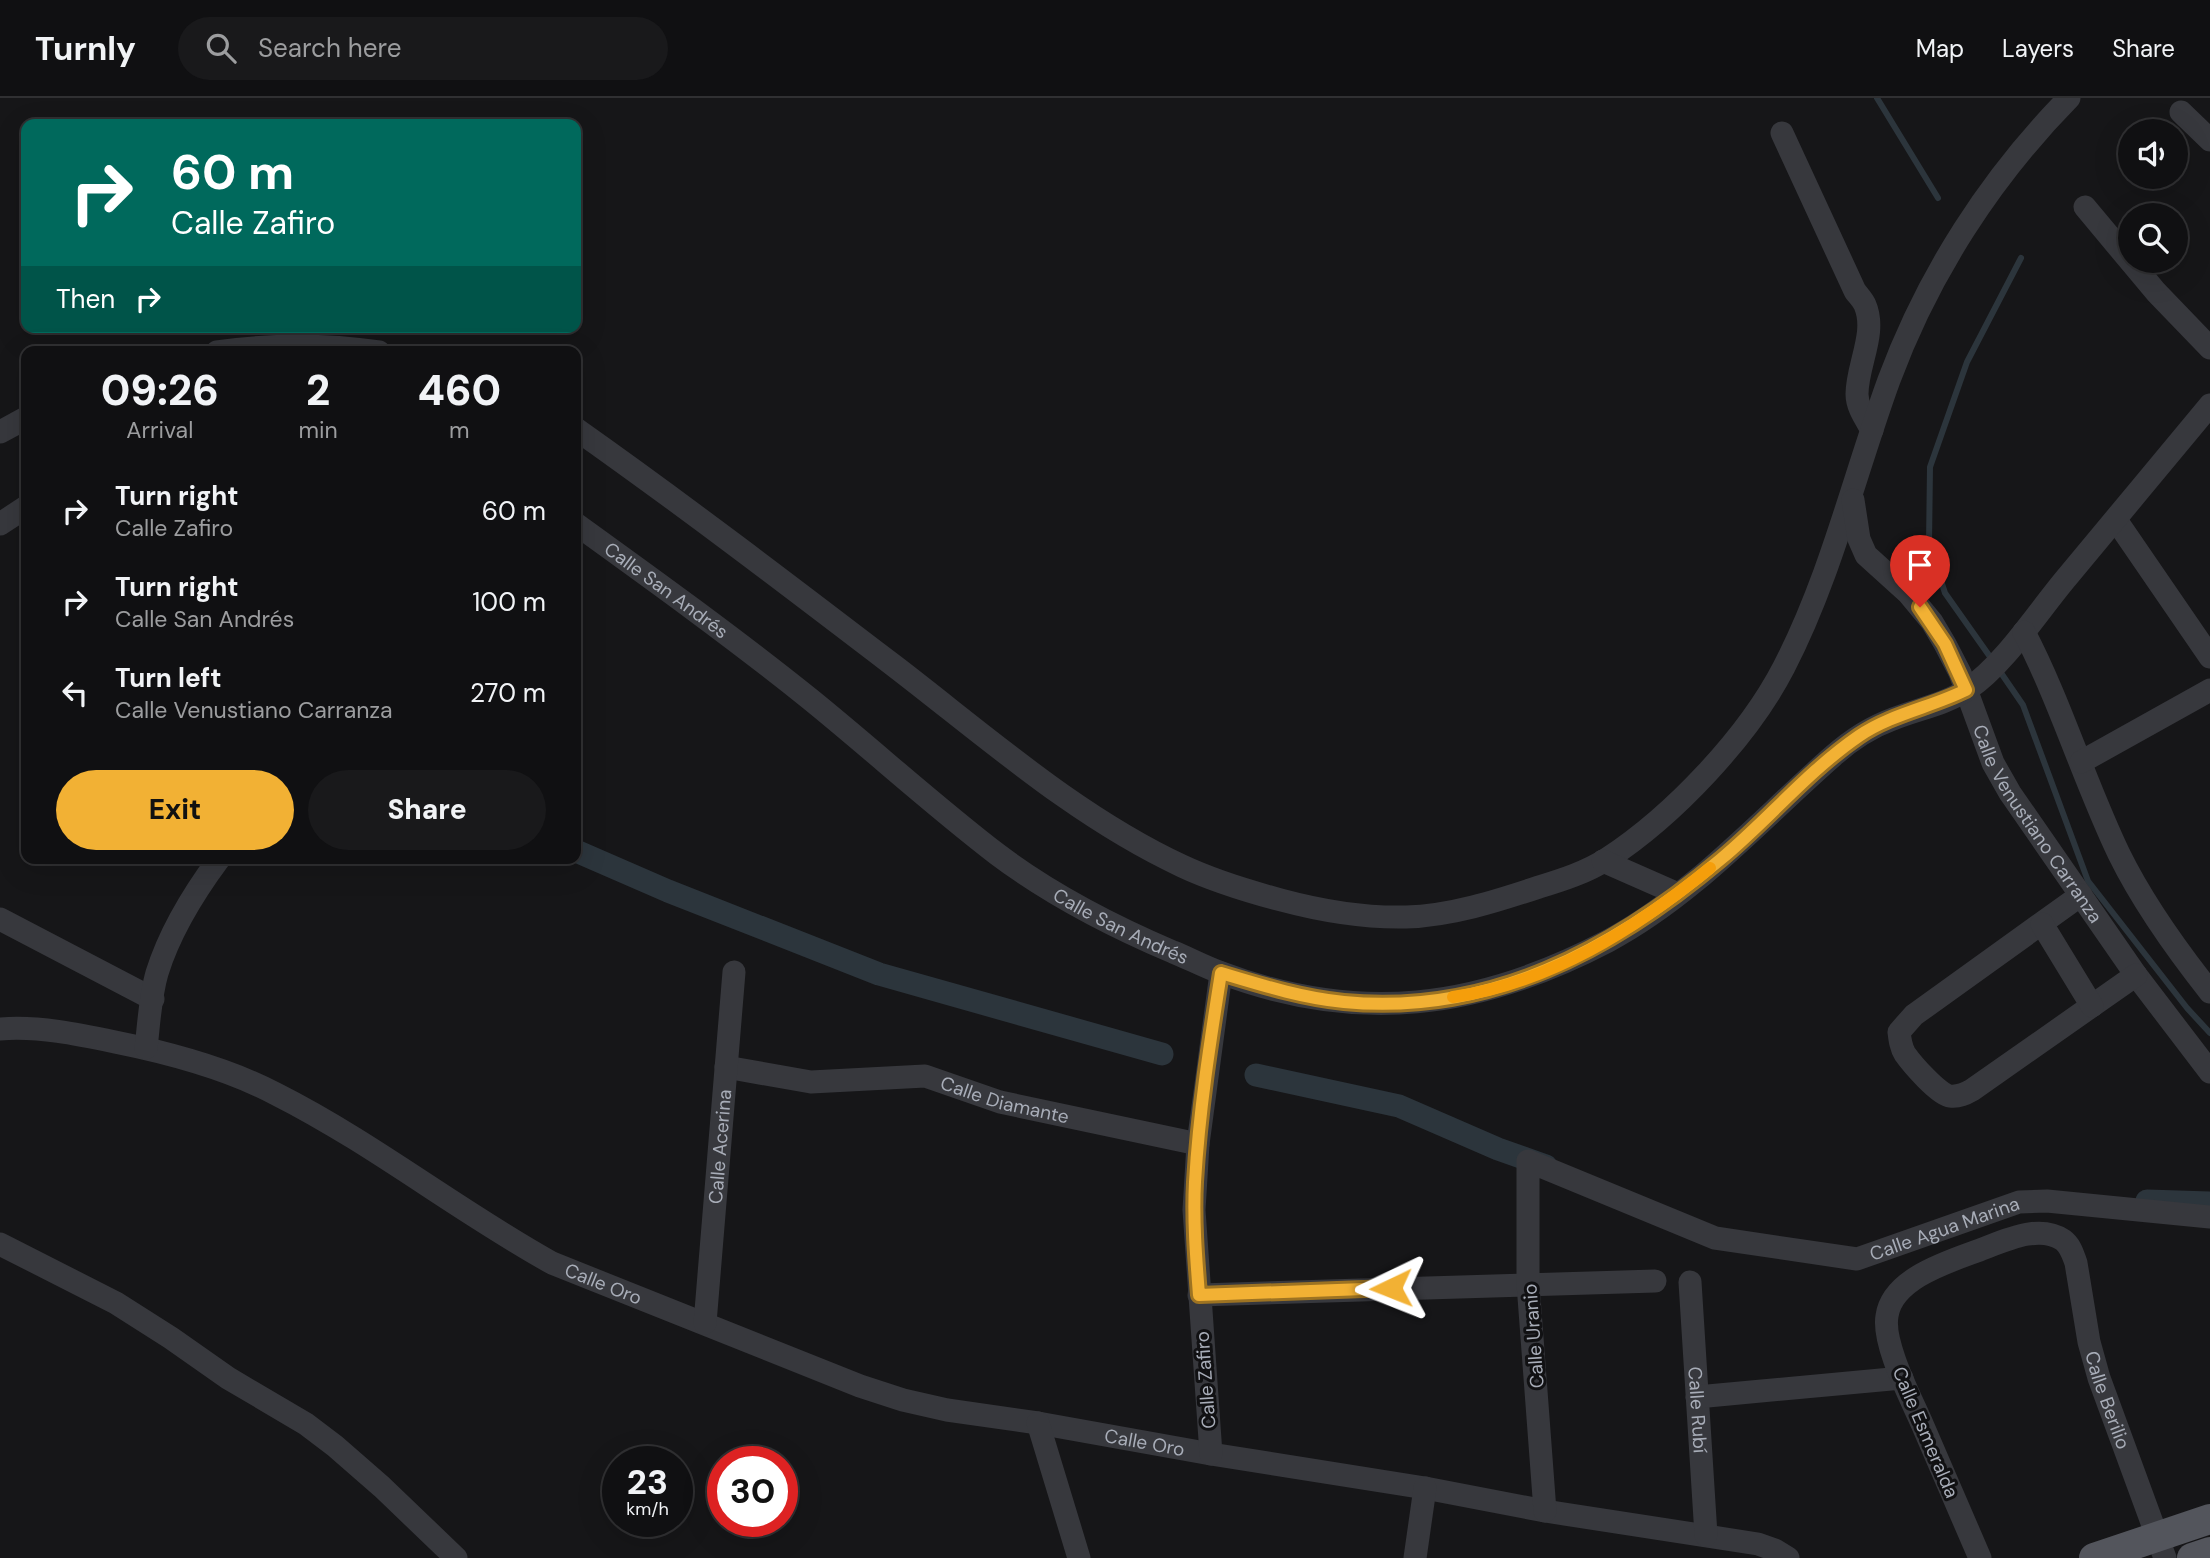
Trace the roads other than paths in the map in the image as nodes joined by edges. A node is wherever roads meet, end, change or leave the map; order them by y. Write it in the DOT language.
graph roads {
  1 [pos="2068,98"];
  2 [pos="2181,112"];
  3 [pos="1782,133"];
  4 [pos="2210,140"];
  5 [pos="2085,207"];
  6 [pos="259,346"];
  7 [pos="322,346"];
  8 [pos="2210,348"];
  9 [pos="2210,405"];
  10 [pos="21,421"];
  11 [pos="1872,430"];
  12 [pos="0,432"];
  13 [pos="581,433"];
  14 [pos="1853,494"];
  15 [pos="21,510"];
  16 [pos="2116,520"];
  17 [pos="0,524"];
  18 [pos="581,528"];
  19 [pos="2024,632"];
  20 [pos="2210,657"];
  21 [pos="1974,684"];
  22 [pos="2210,690"];
  23 [pos="2081,762"];
  24 [pos="1603,862"];
  25 [pos="215,864"];
  26 [pos="1678,894"];
  27 [pos="2081,895"];
  28 [pos="0,919"];
  29 [pos="2042,924"];
  30 [pos="734,972"];
  31 [pos="1221,973"];
  32 [pos="2136,975"];
  33 [pos="2210,992"];
  34 [pos="153,999"];
  35 [pos="2092,1006"];
  36 [pos="0,1029"];
  37 [pos="145,1048"];
  38 [pos="726,1067"];
  39 [pos="2210,1072"];
  40 [pos="1198,1144"];
  41 [pos="1528,1161"];
  42 [pos="2210,1217"];
  43 [pos="0,1244"];
  44 [pos="1655,1281"];
  45 [pos="1690,1282"];
  46 [pos="1528,1284"];
  47 [pos="1199,1295"];
  48 [pos="1889,1304"];
  49 [pos="705,1323"];
  50 [pos="1902,1378"];
  51 [pos="1697,1397"];
  52 [pos="1038,1423"];
  53 [pos="1210,1454"];
  54 [pos="1425,1488"];
  55 [pos="1545,1511"];
  56 [pos="2210,1519"];
  57 [pos="1706,1535"];
  58 [pos="2161,1547"];
  59 [pos="2210,1552"];
  60 [pos="456,1558"];
  61 [pos="1079,1558"];
  62 [pos="1415,1558"];
  63 [pos="1788,1558"];
  64 [pos="1980,1558"];
  65 [pos="2094,1558"];
  66 [pos="2192,1558"];
  1 -- 11 [label="street"];
  2 -- 4 [label="street"];
  3 -- 11 [label="street"];
  5 -- 8 [label="street"];
  6 -- 7 [label="street"];
  9 -- 16 [label="street"];
  10 -- 12 [label="street"];
  11 -- 14 [label="street"];
  13 -- 24 [label="street"];
  14 -- 21 [label="street, Calle Venustiano Carranza"];
  14 -- 24 [label="street"];
  15 -- 17 [label="street"];
  16 -- 19 [label="street"];
  16 -- 20 [label="street"];
  18 -- 31 [label="street, Calle San Andrés"];
  19 -- 21 [label="street"];
  19 -- 23 [label="street"];
  21 -- 26 [label="street, Calle San Andrés"];
  21 -- 27 [label="street, Calle Venustiano Carranza"];
  22 -- 23 [label="street"];
  23 -- 33 [label="street"];
  24 -- 26 [label="street"];
  25 -- 34 [label="street"];
  26 -- 31 [label="street, Calle San Andrés"];
  27 -- 29 [label="street"];
  27 -- 32 [label="street, Calle Venustiano Carranza"];
  28 -- 34 [label="street"];
  29 -- 35 [label="street"];
  29 -- 35 [label="street"];
  30 -- 38 [label="street, Calle Acerina"];
  31 -- 40 [label="street, Calle Zafiro"];
  32 -- 35 [label="street"];
  32 -- 39 [label="street, Calle Venustiano Carranza"];
  34 -- 37 [label="street"];
  36 -- 37 [label="street, Calle Oro"];
  37 -- 49 [label="street, Calle Oro"];
  38 -- 40 [label="street, Calle Diamante"];
  38 -- 49 [label="street, Calle Acerina"];
  40 -- 47 [label="street, Calle Zafiro"];
  41 -- 42 [label="street, Calle Agua Marina"];
  41 -- 46 [label="street, Calle Uranio"];
  43 -- 60 [label="street"];
  44 -- 46 [label="street"];
  45 -- 51 [label="street, Calle Rubí"];
  46 -- 47 [label="street"];
  46 -- 55 [label="street, Calle Uranio"];
  47 -- 53 [label="street, Calle Zafiro"];
  48 -- 50 [label="street, Calle Esmeralda"];
  48 -- 58 [label="street, Calle Berilio"];
  49 -- 52 [label="street, Calle Oro"];
  50 -- 51 [label="street"];
  50 -- 64 [label="street, Calle Esmeralda"];
  51 -- 57 [label="street, Calle Rubí"];
  52 -- 53 [label="street, Calle Oro"];
  52 -- 61 [label="street"];
  53 -- 54 [label="street, Calle Oro"];
  54 -- 55 [label="street, Calle Oro"];
  54 -- 62 [label="street"];
  55 -- 57 [label="street, Calle Oro"];
  56 -- 58 [label="main road"];
  57 -- 63 [label="street, Calle Oro"];
  58 -- 65 [label="main road"];
  59 -- 66 [label="main road"];
}
